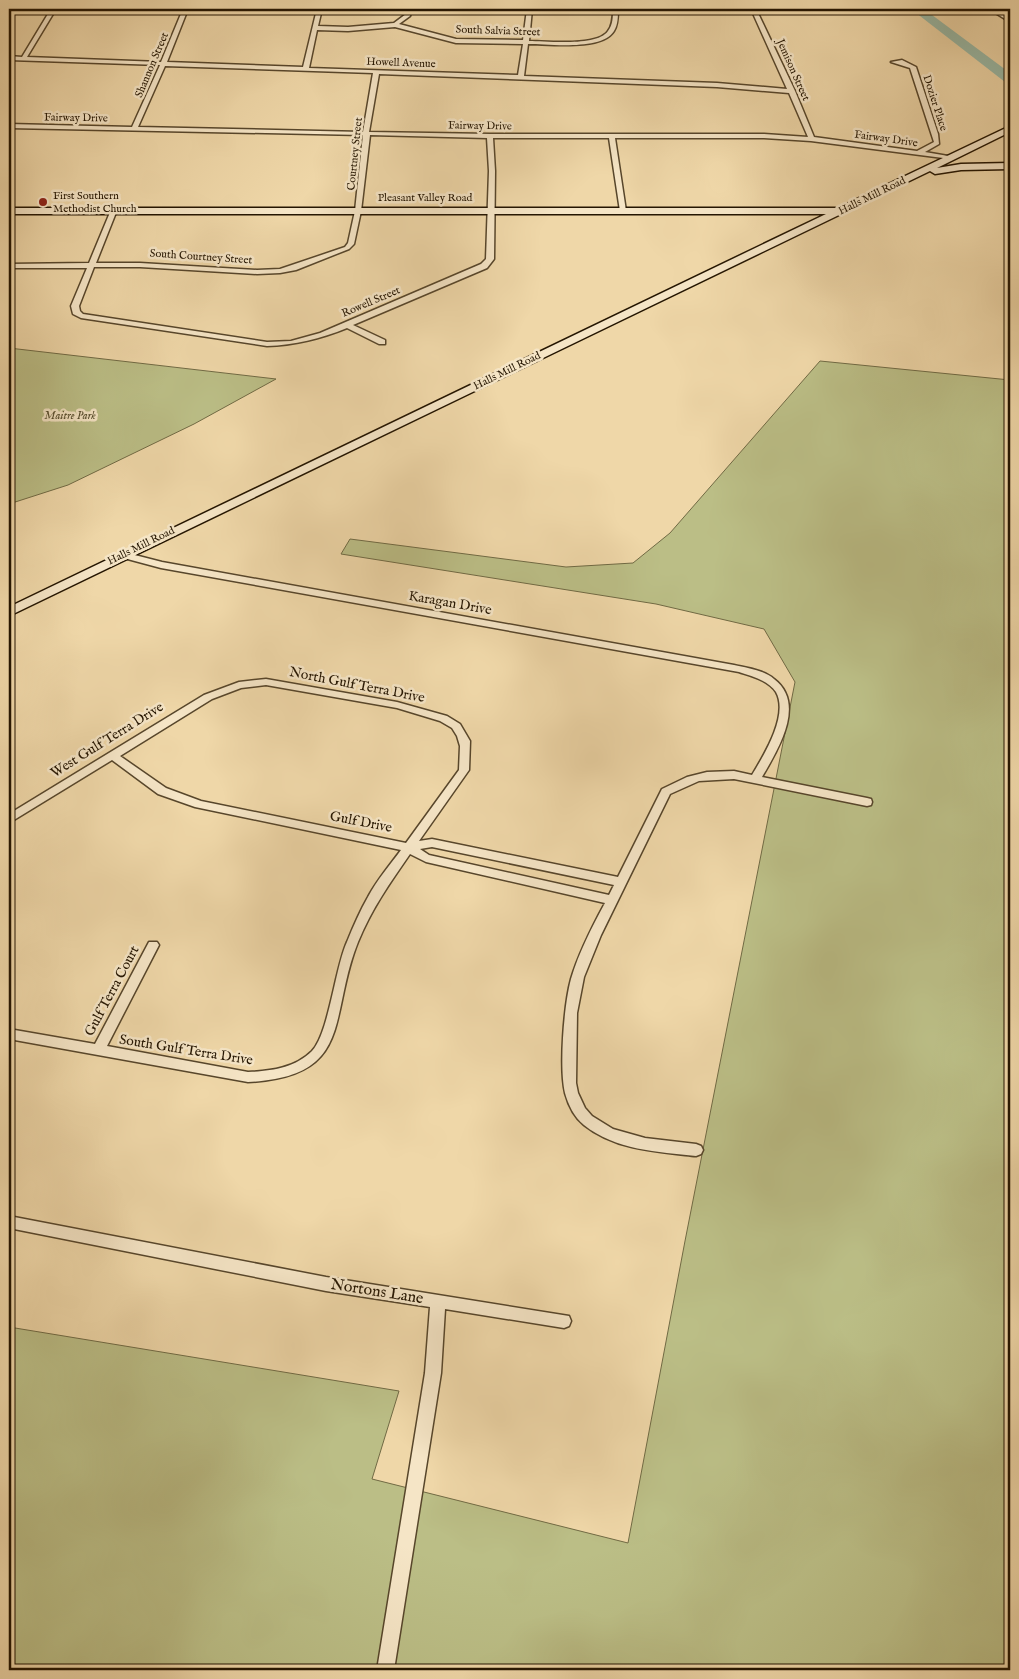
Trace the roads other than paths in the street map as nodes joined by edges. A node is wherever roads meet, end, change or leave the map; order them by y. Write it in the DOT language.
graph roads {
  1 [pos="53,9"];
  2 [pos="186,9"];
  3 [pos="319,9"];
  4 [pos="410,9"];
  5 [pos="530,9"];
  6 [pos="616,9"];
  7 [pos="754,9"];
  8 [pos="992,9"];
  9 [pos="1010,20"];
  10 [pos="395,25"];
  11 [pos="314,28"];
  12 [pos="525,43"];
  13 [pos="9,58"];
  14 [pos="24,58"];
  15 [pos="894,62"];
  16 [pos="164,64"];
  17 [pos="306,69"];
  18 [pos="376,72"];
  19 [pos="521,77"];
  20 [pos="792,91"];
  21 [pos="9,126"];
  22 [pos="134,129"];
  23 [pos="1010,129"];
  24 [pos="366,134"];
  25 [pos="490,136"];
  26 [pos="612,136"];
  27 [pos="811,139"];
  28 [pos="918,153"];
  29 [pos="951,158"];
  30 [pos="1010,165"];
  31 [pos="916,175"];
  32 [pos="114,210"];
  33 [pos="358,210"];
  34 [pos="9,211"];
  35 [pos="491,211"];
  36 [pos="624,211"];
  37 [pos="842,211"];
  38 [pos="91,265"];
  39 [pos="9,266"];
  40 [pos="347,324"];
  41 [pos="382,342"];
  42 [pos="123,555"];
  43 [pos="9,612"];
  44 [pos="223,691"];
  45 [pos="466,751"];
  46 [pos="112,755"];
  47 [pos="755,779"];
  48 [pos="867,802"];
  49 [pos="9,819"];
  50 [pos="408,847"];
  51 [pos="507,858"];
  52 [pos="500,874"];
  53 [pos="621,882"];
  54 [pos="612,900"];
  55 [pos="153,945"];
  56 [pos="9,1034"];
  57 [pos="98,1051"];
  58 [pos="696,1150"];
  59 [pos="9,1222"];
  60 [pos="438,1302"];
  61 [pos="564,1321"];
  62 [pos="386,1670"];
  1 -- 14 [label="street"];
  2 -- 16 [label="street, Shannon Street"];
  3 -- 11 [label="street"];
  4 -- 10 [label="street"];
  5 -- 12 [label="street"];
  6 -- 12 [label="street, South Salvia Street"];
  7 -- 20 [label="street, Jemison Street"];
  8 -- 9 [label="street"];
  10 -- 11 [label="street, South Salvia Street"];
  10 -- 12 [label="street, South Salvia Street"];
  11 -- 17 [label="street"];
  12 -- 19 [label="street"];
  13 -- 14 [label="street, Howell Avenue"];
  14 -- 16 [label="street, Howell Avenue"];
  15 -- 28 [label="street, Dozier Place"];
  16 -- 17 [label="street, Howell Avenue"];
  16 -- 22 [label="street, Shannon Street"];
  17 -- 18 [label="street, Howell Avenue"];
  18 -- 19 [label="street, Howell Avenue"];
  18 -- 24 [label="street, Courtney Street"];
  19 -- 20 [label="street, Howell Avenue"];
  20 -- 27 [label="street, Jemison Street"];
  21 -- 22 [label="street, Fairway Drive"];
  22 -- 24 [label="street, Fairway Drive"];
  23 -- 29 [label="street, Halls Mill Road"];
  24 -- 25 [label="street, Fairway Drive"];
  24 -- 33 [label="street, Courtney Street"];
  25 -- 26 [label="street, Fairway Drive"];
  25 -- 35 [label="street, Rowell Street"];
  26 -- 27 [label="street, Fairway Drive"];
  26 -- 36 [label="street"];
  27 -- 28 [label="street, Fairway Drive"];
  28 -- 29 [label="street, Fairway Drive"];
  29 -- 30 [label="street"];
  29 -- 31 [label="street, Halls Mill Road"];
  30 -- 31 [label="street"];
  31 -- 37 [label="street, Halls Mill Road"];
  32 -- 33 [label="street, Pleasant Valley Road"];
  32 -- 34 [label="street, Pleasant Valley Road"];
  32 -- 38 [label="street"];
  33 -- 35 [label="street, Pleasant Valley Road"];
  33 -- 38 [label="street, South Courtney Street"];
  35 -- 36 [label="street, Pleasant Valley Road"];
  35 -- 40 [label="street, Rowell Street"];
  36 -- 37 [label="street, Pleasant Valley Road"];
  37 -- 42 [label="street, Halls Mill Road"];
  38 -- 39 [label="street, South Courtney Street"];
  38 -- 40 [label="street, Rowell Street"];
  40 -- 41 [label="street"];
  42 -- 43 [label="street, Halls Mill Road"];
  42 -- 47 [label="street, Karagan Drive"];
  44 -- 45 [label="street, North Gulf Terra Drive"];
  44 -- 46 [label="street, West Gulf Terra Drive"];
  45 -- 50 [label="street, South Gulf Terra Drive"];
  46 -- 49 [label="street, West Gulf Terra Drive"];
  46 -- 50 [label="street, Gulf Drive"];
  47 -- 48 [label="street"];
  47 -- 53 [label="street"];
  50 -- 51 [label="street"];
  50 -- 52 [label="street, Gulf Drive"];
  50 -- 57 [label="street, South Gulf Terra Drive"];
  51 -- 52 [label="street"];
  51 -- 53 [label="street"];
  52 -- 54 [label="street, Gulf Drive"];
  53 -- 54 [label="street"];
  54 -- 58 [label="street"];
  55 -- 57 [label="street, Gulf Terra Court"];
  56 -- 57 [label="street, South Gulf Terra Drive"];
  59 -- 60 [label="street, Nortons Lane"];
  60 -- 61 [label="street"];
  60 -- 62 [label="street, Nortons Lane"];
}
